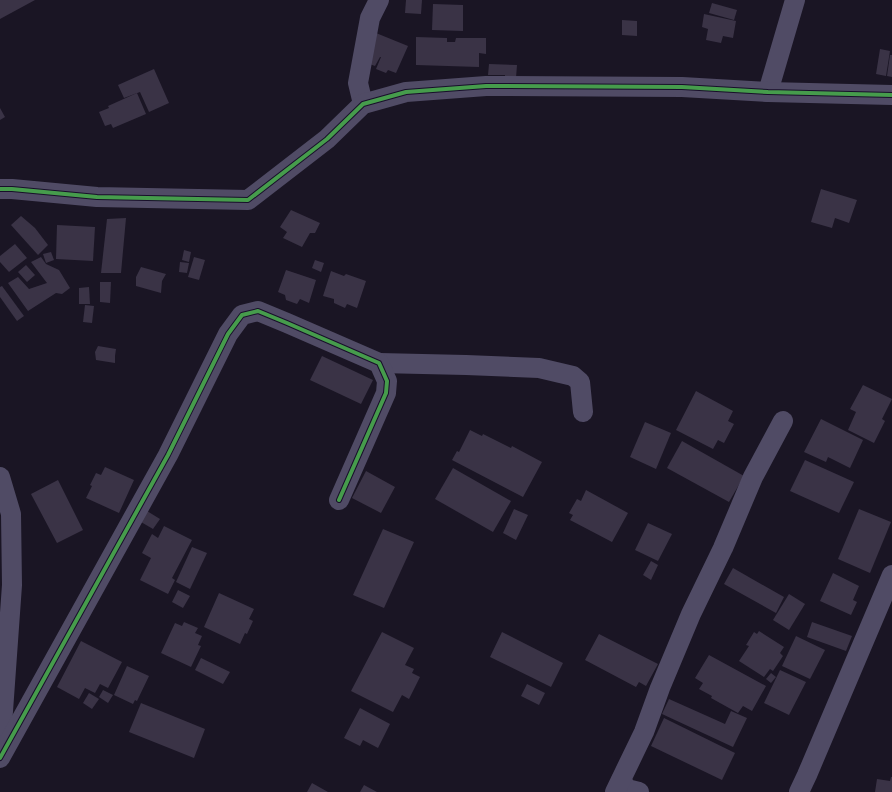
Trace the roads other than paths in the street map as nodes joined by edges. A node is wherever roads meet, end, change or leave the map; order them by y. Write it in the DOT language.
graph roads {
  1 [pos="379,0"];
  2 [pos="795,0"];
  3 [pos="768,92"];
  4 [pos="892,95"];
  5 [pos="363,104"];
  6 [pos="0,189"];
  7 [pos="379,363"];
  8 [pos="583,412"];
  9 [pos="782,421"];
  10 [pos="0,477"];
  11 [pos="339,500"];
  12 [pos="892,575"];
  13 [pos="0,758"];
  14 [pos="618,786"];
  15 [pos="639,792"];
  16 [pos="799,792"];
  1 -- 5 [label="street"];
  2 -- 3 [label="street"];
  3 -- 4 [label="street"];
  3 -- 5 [label="street"];
  5 -- 6 [label="street"];
  7 -- 8 [label="street"];
  7 -- 11 [label="street"];
  7 -- 13 [label="street"];
  9 -- 14 [label="street"];
  10 -- 13 [label="street"];
  12 -- 16 [label="street"];
  14 -- 15 [label="street"];
}
